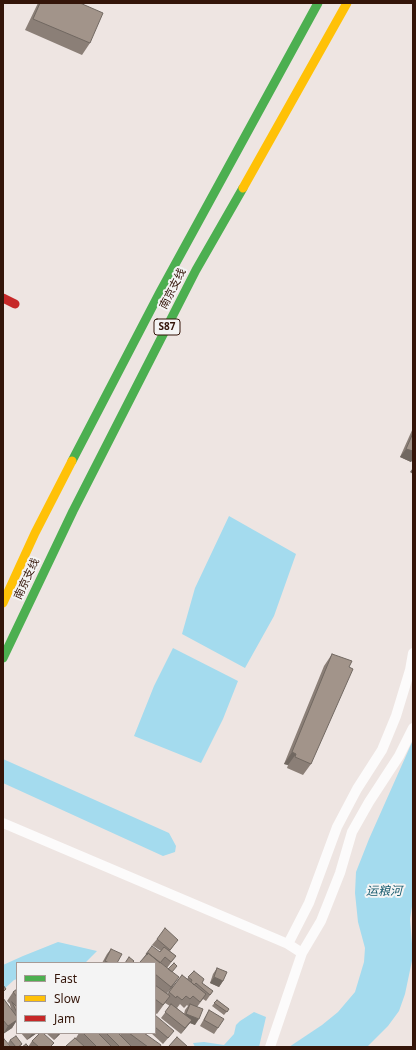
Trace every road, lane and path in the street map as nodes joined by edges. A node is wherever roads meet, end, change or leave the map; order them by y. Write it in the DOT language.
graph roads {
  1 [pos="318,3"];
  2 [pos="347,3"];
  3 [pos="3,298"];
  4 [pos="15,304"];
  5 [pos="3,603"];
  6 [pos="413,653"];
  7 [pos="3,658"];
  8 [pos="413,728"];
  9 [pos="3,823"];
  10 [pos="288,944"];
  11 [pos="302,953"];
  12 [pos="270,1047"];
  1 -- 5 [label="main road, 南京支线 / S87"];
  2 -- 7 [label="main road, 南京支线 / S87"];
  3 -- 4 [label="main road"];
  6 -- 10 [label="street"];
  8 -- 11 [label="street"];
  9 -- 10 [label="street"];
  10 -- 11 [label="street"];
  11 -- 12 [label="street"];
}
